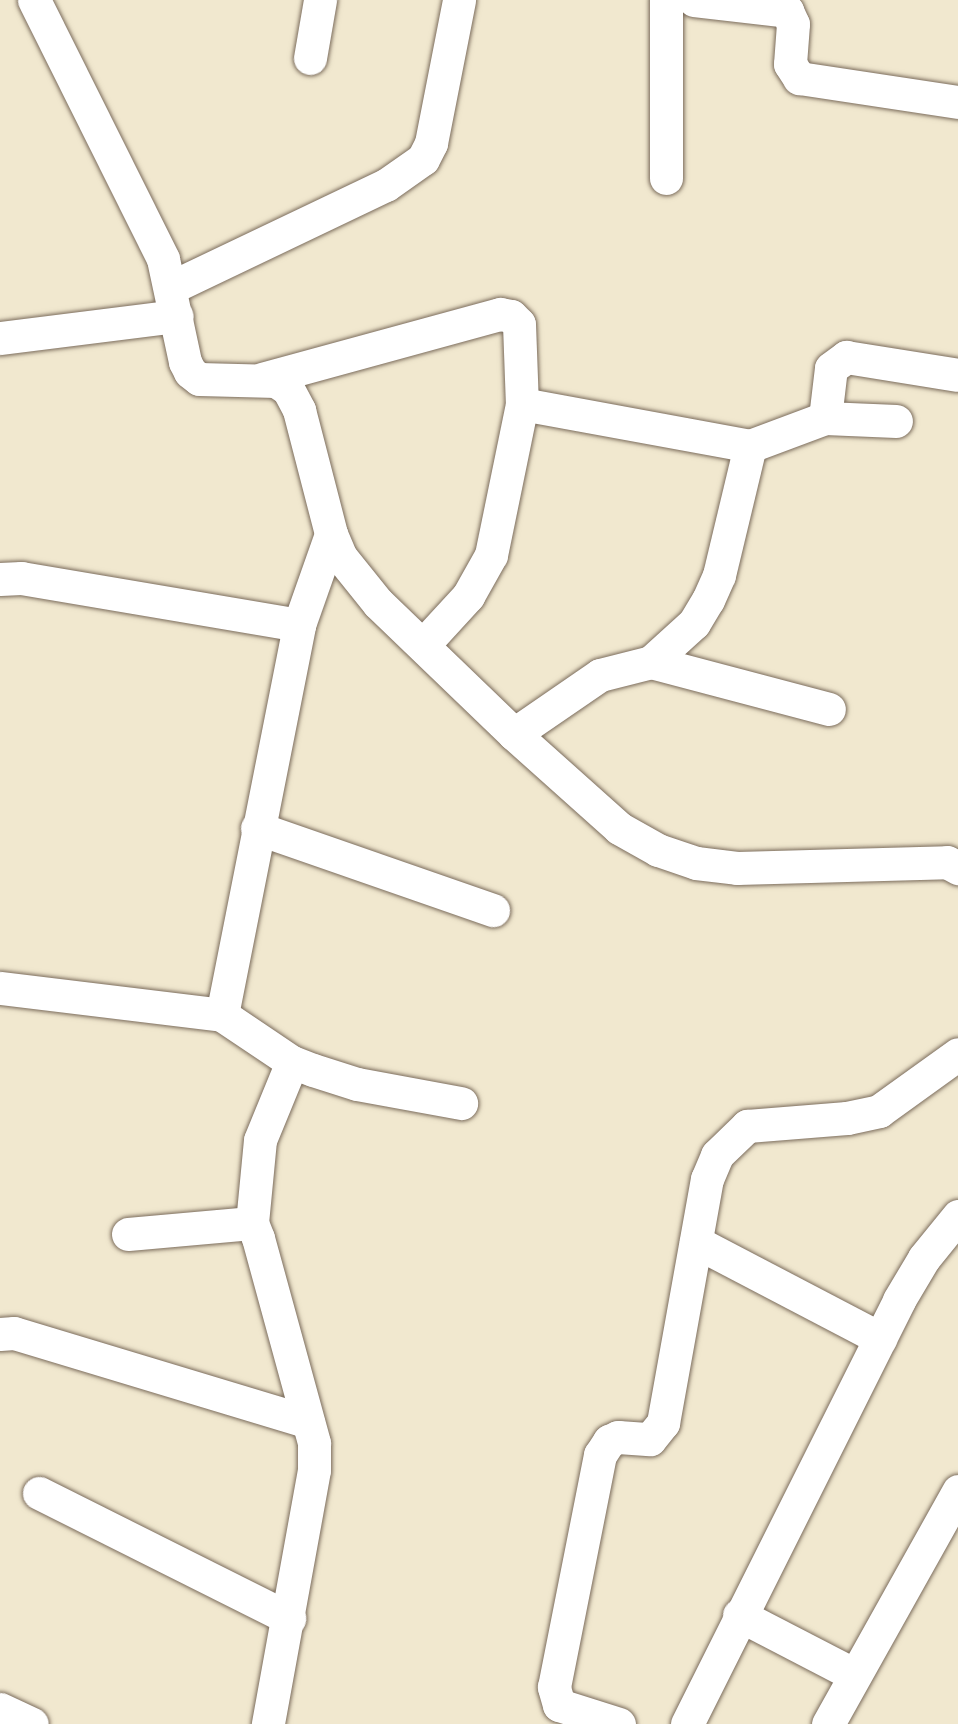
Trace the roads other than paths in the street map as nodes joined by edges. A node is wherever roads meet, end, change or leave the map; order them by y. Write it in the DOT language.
graph roads {
  1 [pos="34,0"];
  2 [pos="320,0"];
  3 [pos="459,0"];
  4 [pos="666,0"];
  5 [pos="694,0"];
  6 [pos="310,58"];
  7 [pos="958,102"];
  8 [pos="666,178"];
  9 [pos="174,302"];
  10 [pos="0,338"];
  11 [pos="958,375"];
  12 [pos="262,379"];
  13 [pos="522,404"];
  14 [pos="825,418"];
  15 [pos="896,422"];
  16 [pos="750,446"];
  17 [pos="331,534"];
  18 [pos="0,579"];
  19 [pos="299,626"];
  20 [pos="423,645"];
  21 [pos="651,662"];
  22 [pos="829,708"];
  23 [pos="514,734"];
  24 [pos="257,828"];
  25 [pos="954,861"];
  26 [pos="493,910"];
  27 [pos="0,988"];
  28 [pos="222,1015"];
  29 [pos="958,1054"];
  30 [pos="292,1062"];
  31 [pos="461,1103"];
  32 [pos="958,1216"];
  33 [pos="252,1223"];
  34 [pos="128,1234"];
  35 [pos="696,1242"];
  36 [pos="0,1334"];
  37 [pos="880,1338"];
  38 [pos="309,1422"];
  39 [pos="958,1491"];
  40 [pos="39,1493"];
  41 [pos="739,1615"];
  42 [pos="289,1618"];
  43 [pos="854,1674"];
  44 [pos="0,1708"];
  45 [pos="32,1724"];
  46 [pos="268,1724"];
  47 [pos="620,1724"];
  48 [pos="687,1724"];
  49 [pos="828,1724"];
  1 -- 9 [label="street"];
  2 -- 6 [label="street"];
  3 -- 9 [label="street"];
  4 -- 8 [label="street"];
  5 -- 7 [label="street"];
  9 -- 10 [label="street"];
  9 -- 12 [label="street"];
  11 -- 14 [label="street"];
  12 -- 13 [label="street"];
  12 -- 17 [label="street"];
  13 -- 16 [label="street"];
  13 -- 20 [label="street"];
  14 -- 15 [label="street"];
  14 -- 16 [label="street"];
  16 -- 21 [label="street"];
  17 -- 19 [label="street"];
  17 -- 20 [label="street"];
  18 -- 19 [label="street"];
  19 -- 24 [label="street"];
  20 -- 23 [label="street"];
  21 -- 22 [label="street"];
  21 -- 23 [label="street"];
  23 -- 25 [label="street"];
  24 -- 26 [label="street"];
  24 -- 28 [label="street"];
  27 -- 28 [label="street"];
  28 -- 30 [label="street"];
  29 -- 35 [label="street"];
  30 -- 31 [label="street"];
  30 -- 33 [label="street"];
  32 -- 37 [label="street"];
  33 -- 34 [label="street"];
  33 -- 38 [label="street"];
  35 -- 37 [label="street"];
  35 -- 47 [label="street"];
  36 -- 38 [label="street"];
  37 -- 41 [label="street"];
  38 -- 42 [label="street"];
  39 -- 43 [label="street"];
  40 -- 42 [label="street"];
  41 -- 43 [label="street"];
  41 -- 48 [label="street"];
  42 -- 46 [label="street"];
  43 -- 49 [label="street"];
  44 -- 45 [label="street"];
}
